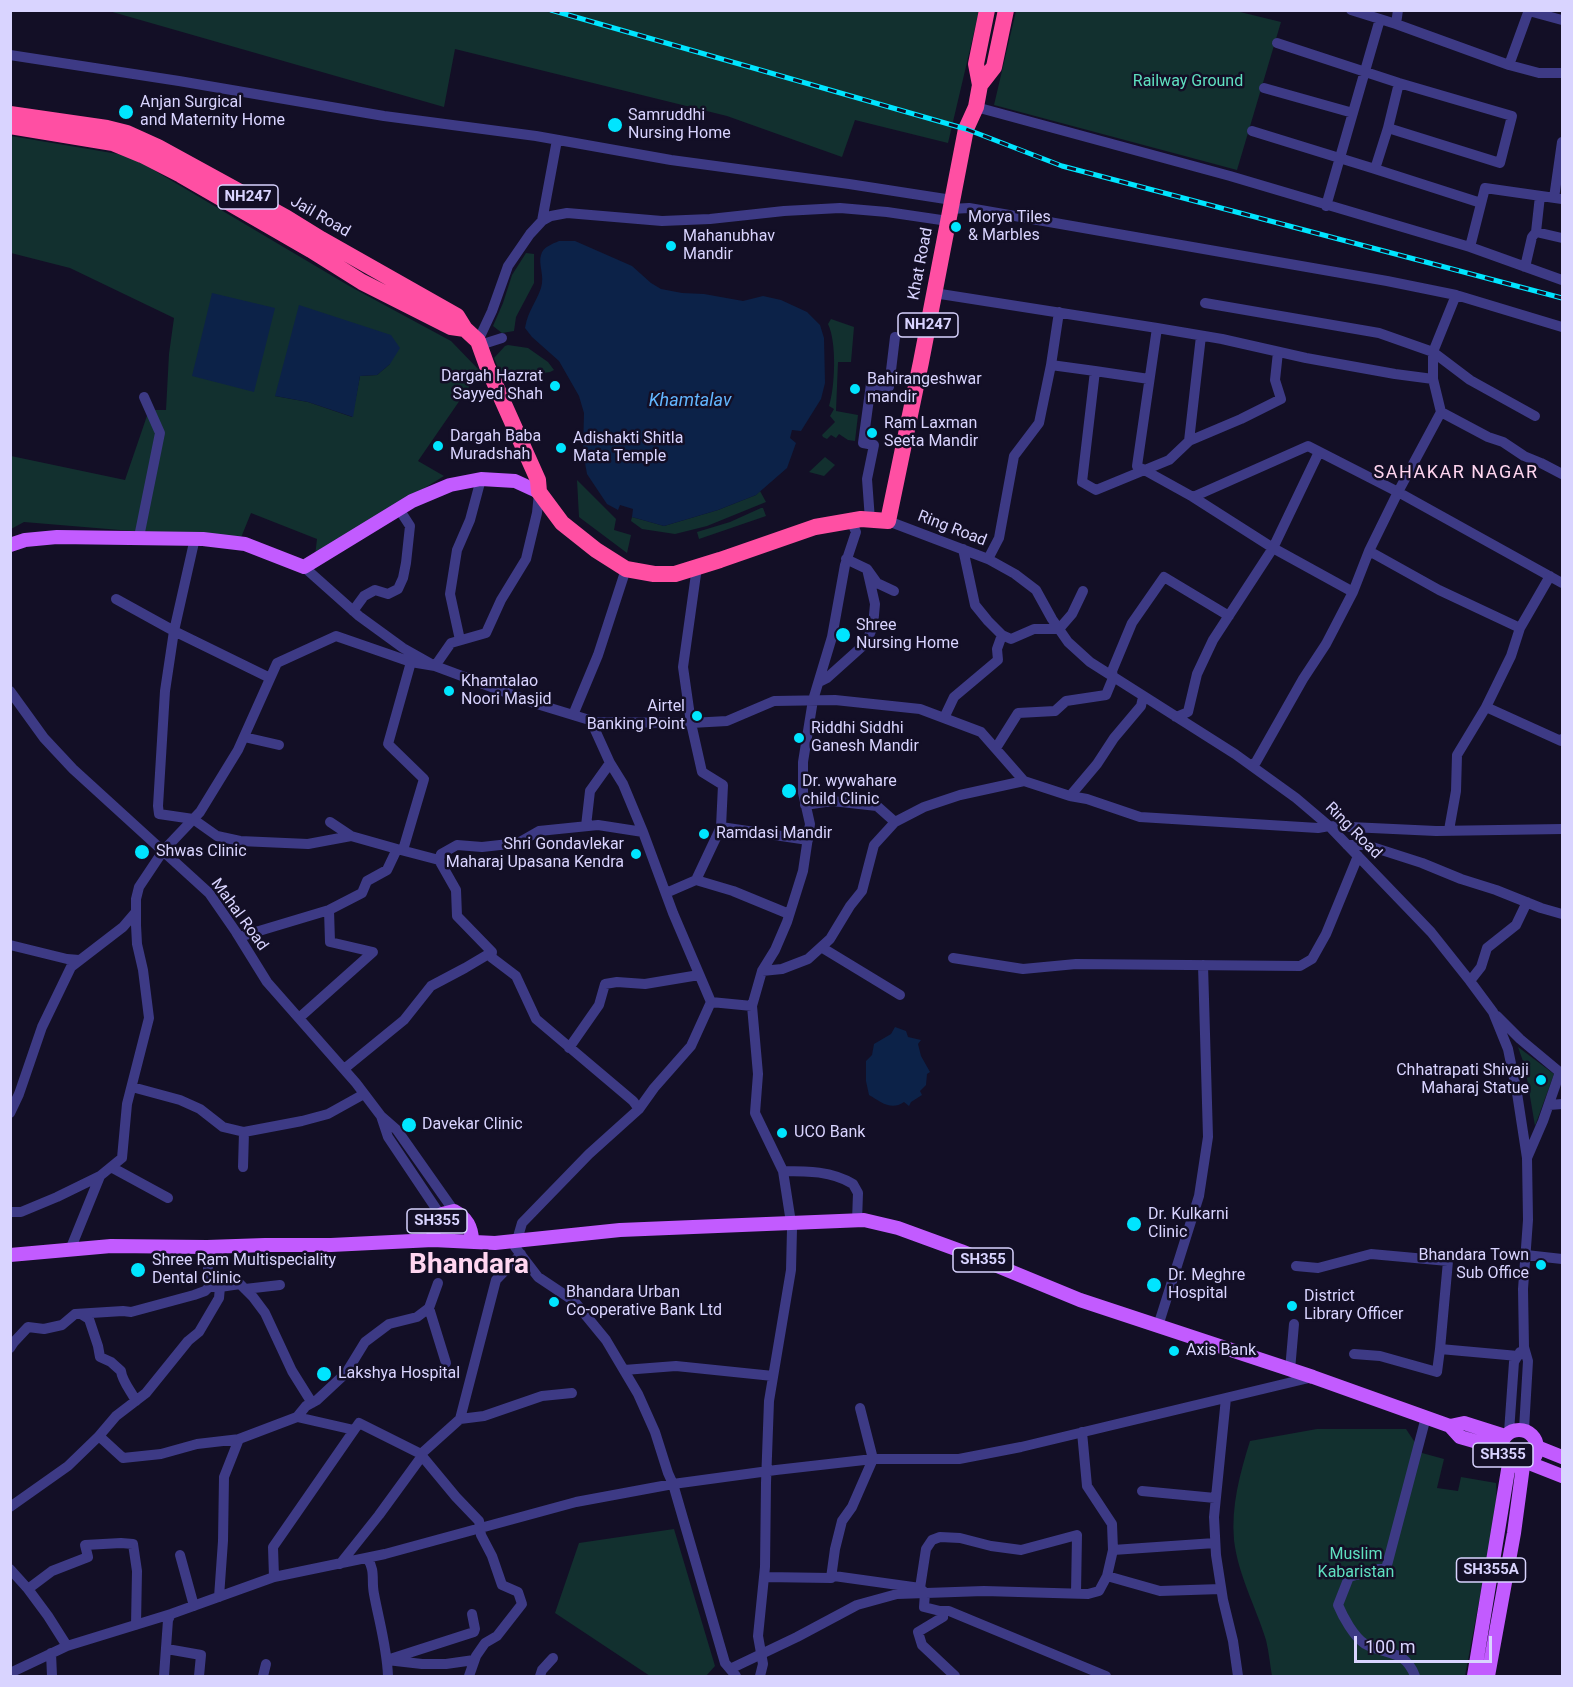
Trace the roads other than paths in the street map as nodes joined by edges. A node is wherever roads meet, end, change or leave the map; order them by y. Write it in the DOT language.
graph roads {
  1 [pos="987,10"];
  2 [pos="1006,10"];
  3 [pos="1351,10"];
  4 [pos="1398,10"];
  5 [pos="1529,11"];
  6 [pos="1380,19"];
  7 [pos="1563,20"];
  8 [pos="1396,24"];
  9 [pos="1277,43"];
  10 [pos="10,55"];
  11 [pos="1509,65"];
  12 [pos="1366,71"];
  13 [pos="1563,73"];
  14 [pos="1399,83"];
  15 [pos="980,85"];
  16 [pos="1264,88"];
  17 [pos="976,107"];
  18 [pos="1353,113"];
  19 [pos="10,114"];
  20 [pos="10,126"];
  21 [pos="1388,128"];
  22 [pos="1252,131"];
  23 [pos="557,140"];
  24 [pos="1562,145"];
  25 [pos="1340,159"];
  26 [pos="1375,169"];
  27 [pos="1540,196"];
  28 [pos="1558,199"];
  29 [pos="1481,203"];
  30 [pos="1326,206"];
  31 [pos="950,210"];
  32 [pos="542,221"];
  33 [pos="1536,232"];
  34 [pos="1563,238"];
  35 [pos="1470,247"];
  36 [pos="1526,267"];
  37 [pos="1563,280"];
  38 [pos="934,293"];
  39 [pos="1456,295"];
  40 [pos="1205,303"];
  41 [pos="1059,312"];
  42 [pos="1563,327"];
  43 [pos="1157,328"];
  44 [pos="465,329"];
  45 [pos="895,336"];
  46 [pos="1201,336"];
  47 [pos="502,338"];
  48 [pos="479,343"];
  49 [pos="1278,352"];
  50 [pos="1433,352"];
  51 [pos="1051,365"];
  52 [pos="1095,371"];
  53 [pos="1149,379"];
  54 [pos="1433,379"];
  55 [pos="144,398"];
  56 [pos="1440,412"];
  57 [pos="1535,416"];
  58 [pos="1189,441"];
  59 [pos="1319,452"];
  60 [pos="1144,470"];
  61 [pos="1563,474"];
  62 [pos="481,478"];
  63 [pos="539,492"];
  64 [pos="1398,492"];
  65 [pos="1193,497"];
  66 [pos="399,509"];
  67 [pos="870,520"];
  68 [pos="851,521"];
  69 [pos="888,521"];
  70 [pos="139,537"];
  71 [pos="195,538"];
  72 [pos="10,545"];
  73 [pos="1273,548"];
  74 [pos="963,549"];
  75 [pos="1369,551"];
  76 [pos="846,559"];
  77 [pos="988,559"];
  78 [pos="304,567"];
  79 [pos="697,567"];
  80 [pos="626,569"];
  81 [pos="867,569"];
  82 [pos="1550,576"];
  83 [pos="1563,583"];
  84 [pos="894,591"];
  85 [pos="1083,591"];
  86 [pos="1353,592"];
  87 [pos="116,599"];
  88 [pos="353,611"];
  89 [pos="1229,616"];
  90 [pos="1520,628"];
  91 [pos="1059,629"];
  92 [pos="174,631"];
  93 [pos="1003,636"];
  94 [pos="460,640"];
  95 [pos="411,662"];
  96 [pos="435,666"];
  97 [pos="270,678"];
  98 [pos="1113,678"];
  99 [pos="819,682"];
  100 [pos="10,691"];
  101 [pos="1143,697"];
  102 [pos="813,700"];
  103 [pos="1486,707"];
  104 [pos="573,715"];
  105 [pos="1176,717"];
  106 [pos="944,718"];
  107 [pos="591,721"];
  108 [pos="692,723"];
  109 [pos="244,737"];
  110 [pos="1563,739"];
  111 [pos="279,746"];
  112 [pos="996,748"];
  113 [pos="610,763"];
  114 [pos="1251,765"];
  115 [pos="1024,781"];
  116 [pos="1070,796"];
  117 [pos="806,806"];
  118 [pos="193,819"];
  119 [pos="330,822"];
  120 [pos="896,822"];
  121 [pos="586,826"];
  122 [pos="1329,826"];
  123 [pos="721,827"];
  124 [pos="1563,829"];
  125 [pos="1449,830"];
  126 [pos="643,832"];
  127 [pos="351,836"];
  128 [pos="808,840"];
  129 [pos="1347,845"];
  130 [pos="400,850"];
  131 [pos="163,851"];
  132 [pos="1358,856"];
  133 [pos="440,860"];
  134 [pos="696,880"];
  135 [pos="666,893"];
  136 [pos="1527,902"];
  137 [pos="329,910"];
  138 [pos="135,913"];
  139 [pos="789,914"];
  140 [pos="1563,914"];
  141 [pos="239,937"];
  142 [pos="10,945"];
  143 [pos="821,947"];
  144 [pos="492,952"];
  145 [pos="953,958"];
  146 [pos="80,960"];
  147 [pos="1203,965"];
  148 [pos="762,971"];
  149 [pos="699,975"];
  150 [pos="1470,981"];
  151 [pos="900,995"];
  152 [pos="711,1002"];
  153 [pos="752,1006"];
  154 [pos="1493,1012"];
  155 [pos="299,1018"];
  156 [pos="570,1048"];
  157 [pos="344,1069"];
  158 [pos="1561,1073"];
  159 [pos="132,1087"];
  160 [pos="364,1094"];
  161 [pos="1563,1104"];
  162 [pos="1548,1105"];
  163 [pos="639,1109"];
  164 [pos="10,1113"];
  165 [pos="244,1132"];
  166 [pos="1527,1158"];
  167 [pos="111,1167"];
  168 [pos="243,1167"];
  169 [pos="783,1171"];
  170 [pos="100,1176"];
  171 [pos="168,1198"];
  172 [pos="10,1212"];
  173 [pos="447,1214"];
  174 [pos="857,1221"];
  175 [pos="791,1224"];
  176 [pos="433,1240"];
  177 [pos="472,1241"];
  178 [pos="207,1247"];
  179 [pos="519,1248"];
  180 [pos="70,1250"];
  181 [pos="10,1255"];
  182 [pos="1526,1255"];
  183 [pos="1563,1259"];
  184 [pos="1296,1266"];
  185 [pos="438,1283"];
  186 [pos="280,1285"];
  187 [pos="215,1287"];
  188 [pos="245,1289"];
  189 [pos="429,1308"];
  190 [pos="81,1314"];
  191 [pos="1294,1324"];
  192 [pos="1158,1326"];
  193 [pos="10,1348"];
  194 [pos="1440,1349"];
  195 [pos="1521,1351"];
  196 [pos="1354,1354"];
  197 [pos="446,1363"];
  198 [pos="624,1370"];
  199 [pos="1290,1370"];
  200 [pos="773,1376"];
  201 [pos="1313,1377"];
  202 [pos="572,1393"];
  203 [pos="1226,1398"];
  204 [pos="136,1401"];
  205 [pos="312,1403"];
  206 [pos="860,1408"];
  207 [pos="297,1417"];
  208 [pos="1426,1417"];
  209 [pos="460,1419"];
  210 [pos="1524,1429"];
  211 [pos="354,1430"];
  212 [pos="1082,1432"];
  213 [pos="99,1436"];
  214 [pos="240,1438"];
  215 [pos="1505,1439"];
  216 [pos="1537,1447"];
  217 [pos="422,1455"];
  218 [pos="1563,1457"];
  219 [pos="873,1459"];
  220 [pos="1509,1464"];
  221 [pos="1526,1464"];
  222 [pos="766,1471"];
  223 [pos="1563,1476"];
  224 [pos="673,1484"];
  225 [pos="1142,1491"];
  226 [pos="1215,1498"];
  227 [pos="10,1508"];
  228 [pos="480,1529"];
  229 [pos="1215,1543"];
  230 [pos="1113,1550"];
  231 [pos="180,1555"];
  232 [pos="367,1558"];
  233 [pos="339,1564"];
  234 [pos="10,1569"];
  235 [pos="1107,1576"];
  236 [pos="274,1577"];
  237 [pos="764,1577"];
  238 [pos="831,1578"];
  239 [pos="28,1588"];
  240 [pos="1221,1589"];
  241 [pos="922,1591"];
  242 [pos="1076,1593"];
  243 [pos="219,1597"];
  244 [pos="194,1606"];
  245 [pos="940,1611"];
  246 [pos="171,1614"];
  247 [pos="472,1614"];
  248 [pos="136,1625"];
  249 [pos="67,1646"];
  250 [pos="166,1649"];
  251 [pos="51,1653"];
  252 [pos="761,1655"];
  253 [pos="1485,1655"];
  254 [pos="553,1658"];
  255 [pos="387,1660"];
  256 [pos="474,1660"];
  257 [pos="266,1664"];
  258 [pos="10,1673"];
  259 [pos="733,1673"];
  260 [pos="52,1677"];
  261 [pos="164,1677"];
  262 [pos="199,1677"];
  263 [pos="263,1677"];
  264 [pos="388,1677"];
  265 [pos="470,1677"];
  266 [pos="540,1677"];
  267 [pos="760,1677"];
  268 [pos="955,1677"];
  269 [pos="1106,1677"];
  270 [pos="1238,1677"];
  271 [pos="1415,1677"];
  272 [pos="1474,1677"];
  273 [pos="1488,1677"];
  1 -- 15 [label="highway, Khat Road / NH247"];
  2 -- 15 [label="highway, Khat Road / NH247"];
  3 -- 6 [label="street"];
  4 -- 8 [label="street"];
  5 -- 7 [label="street"];
  5 -- 11 [label="street"];
  6 -- 8 [label="street"];
  6 -- 12 [label="street"];
  8 -- 11 [label="street"];
  9 -- 12 [label="street"];
  10 -- 23 [label="street"];
  11 -- 13 [label="street"];
  12 -- 14 [label="street"];
  12 -- 18 [label="street"];
  14 -- 21 [label="street"];
  14 -- 21 [label="street"];
  15 -- 17 [label="highway, Khat Road / NH247"];
  16 -- 18 [label="street"];
  17 -- 30 [label="street"];
  17 -- 31 [label="highway, Khat Road / NH247"];
  18 -- 25 [label="street"];
  19 -- 44 [label="highway, Jail Road / NH247"];
  20 -- 44 [label="highway, Jail Road / NH247"];
  21 -- 26 [label="street"];
  22 -- 25 [label="street"];
  23 -- 31 [label="street"];
  23 -- 32 [label="street"];
  24 -- 28 [label="street"];
  25 -- 26 [label="street"];
  25 -- 30 [label="street"];
  26 -- 29 [label="street"];
  27 -- 28 [label="street"];
  27 -- 29 [label="street"];
  27 -- 33 [label="street"];
  29 -- 35 [label="street"];
  30 -- 35 [label="street"];
  31 -- 32 [label="street"];
  31 -- 38 [label="highway, Khat Road / NH247"];
  31 -- 39 [label="street"];
  32 -- 48 [label="street"];
  33 -- 34 [label="street"];
  33 -- 36 [label="street"];
  35 -- 36 [label="street"];
  36 -- 37 [label="street"];
  38 -- 41 [label="street"];
  38 -- 69 [label="highway, Khat Road / NH247"];
  39 -- 42 [label="street"];
  39 -- 50 [label="street"];
  40 -- 50 [label="street"];
  41 -- 43 [label="street"];
  41 -- 51 [label="street"];
  43 -- 46 [label="street"];
  43 -- 53 [label="street"];
  44 -- 48 [label="highway, Jail Road / NH247"];
  45 -- 67 [label="street"];
  46 -- 49 [label="street"];
  46 -- 58 [label="street"];
  47 -- 48 [label="street"];
  48 -- 63 [label="highway, Jail Road / NH247"];
  49 -- 54 [label="street"];
  49 -- 58 [label="street"];
  50 -- 54 [label="street"];
  50 -- 57 [label="street"];
  51 -- 52 [label="street"];
  51 -- 77 [label="street"];
  52 -- 53 [label="street"];
  52 -- 60 [label="street"];
  53 -- 60 [label="street"];
  54 -- 56 [label="street"];
  55 -- 70 [label="street"];
  56 -- 61 [label="street"];
  56 -- 64 [label="street"];
  58 -- 60 [label="street"];
  59 -- 64 [label="street"];
  59 -- 65 [label="street"];
  59 -- 73 [label="street"];
  60 -- 65 [label="street"];
  62 -- 63 [label="main road"];
  62 -- 66 [label="main road"];
  62 -- 94 [label="street"];
  63 -- 80 [label="highway, NH247"];
  63 -- 94 [label="street"];
  64 -- 75 [label="street"];
  64 -- 82 [label="street"];
  65 -- 73 [label="street"];
  66 -- 78 [label="main road"];
  66 -- 88 [label="street"];
  67 -- 68 [label="highway, NH247"];
  67 -- 69 [label="highway, NH247"];
  68 -- 76 [label="street"];
  68 -- 79 [label="highway, NH247"];
  69 -- 74 [label="street, Ring Road"];
  70 -- 71 [label="main road"];
  70 -- 72 [label="main road"];
  71 -- 78 [label="main road"];
  71 -- 92 [label="street"];
  73 -- 86 [label="street"];
  73 -- 89 [label="street"];
  74 -- 77 [label="street, Ring Road"];
  74 -- 93 [label="street"];
  75 -- 86 [label="street"];
  75 -- 90 [label="street"];
  76 -- 81 [label="street"];
  76 -- 99 [label="street"];
  77 -- 91 [label="street, Ring Road"];
  78 -- 88 [label="street"];
  79 -- 80 [label="highway, NH247"];
  79 -- 108 [label="street"];
  80 -- 104 [label="street"];
  81 -- 84 [label="street"];
  81 -- 99 [label="street"];
  82 -- 83 [label="street"];
  82 -- 90 [label="street"];
  85 -- 91 [label="street"];
  86 -- 114 [label="street"];
  87 -- 92 [label="street"];
  88 -- 96 [label="street"];
  89 -- 98 [label="street"];
  89 -- 105 [label="street"];
  90 -- 103 [label="street"];
  91 -- 93 [label="street"];
  91 -- 98 [label="street, Ring Road"];
  92 -- 97 [label="street"];
  92 -- 118 [label="street"];
  93 -- 106 [label="street"];
  94 -- 96 [label="street"];
  95 -- 96 [label="street"];
  95 -- 97 [label="street"];
  95 -- 130 [label="street"];
  96 -- 104 [label="street"];
  97 -- 109 [label="street"];
  98 -- 101 [label="street, Ring Road"];
  98 -- 112 [label="street"];
  99 -- 102 [label="street"];
  100 -- 131 [label="street, Mahal Road"];
  101 -- 105 [label="street, Ring Road"];
  101 -- 116 [label="street"];
  102 -- 106 [label="street"];
  102 -- 108 [label="street"];
  102 -- 117 [label="street"];
  103 -- 110 [label="street"];
  103 -- 125 [label="street"];
  104 -- 107 [label="street"];
  105 -- 114 [label="street, Ring Road"];
  106 -- 112 [label="street"];
  107 -- 108 [label="street"];
  107 -- 113 [label="street"];
  108 -- 123 [label="street"];
  109 -- 111 [label="street"];
  109 -- 118 [label="street"];
  112 -- 115 [label="street"];
  113 -- 121 [label="street"];
  113 -- 126 [label="street"];
  114 -- 122 [label="street, Ring Road"];
  115 -- 116 [label="street"];
  115 -- 120 [label="street"];
  116 -- 122 [label="street"];
  117 -- 120 [label="street"];
  117 -- 128 [label="street"];
  118 -- 127 [label="street"];
  118 -- 131 [label="street"];
  119 -- 127 [label="street"];
  120 -- 143 [label="street"];
  121 -- 126 [label="street"];
  121 -- 133 [label="street"];
  122 -- 125 [label="street"];
  122 -- 129 [label="street, Ring Road"];
  123 -- 128 [label="street"];
  123 -- 134 [label="street"];
  124 -- 125 [label="street"];
  126 -- 135 [label="street"];
  127 -- 130 [label="street"];
  128 -- 139 [label="street"];
  129 -- 132 [label="street, Ring Road"];
  129 -- 136 [label="street"];
  130 -- 133 [label="street"];
  130 -- 137 [label="street"];
  131 -- 138 [label="street"];
  131 -- 141 [label="street, Mahal Road"];
  132 -- 147 [label="street"];
  132 -- 150 [label="street, Ring Road"];
  133 -- 144 [label="street"];
  134 -- 135 [label="street"];
  134 -- 139 [label="street"];
  135 -- 149 [label="street"];
  136 -- 140 [label="street"];
  136 -- 150 [label="street"];
  137 -- 141 [label="street"];
  137 -- 155 [label="street"];
  138 -- 146 [label="street"];
  138 -- 159 [label="street"];
  139 -- 148 [label="street"];
  141 -- 155 [label="street, Mahal Road"];
  142 -- 146 [label="street"];
  143 -- 148 [label="street"];
  143 -- 151 [label="street"];
  144 -- 156 [label="street"];
  144 -- 157 [label="street"];
  145 -- 147 [label="street"];
  146 -- 164 [label="street"];
  147 -- 192 [label="street"];
  148 -- 153 [label="street"];
  149 -- 152 [label="street"];
  149 -- 156 [label="street"];
  150 -- 154 [label="street, Ring Road"];
  152 -- 153 [label="street"];
  152 -- 163 [label="street"];
  153 -- 169 [label="street"];
  154 -- 158 [label="street"];
  154 -- 166 [label="street, Ring Road"];
  155 -- 157 [label="street, Mahal Road"];
  156 -- 163 [label="street"];
  157 -- 160 [label="street, Mahal Road"];
  158 -- 162 [label="street"];
  159 -- 165 [label="street"];
  159 -- 167 [label="street"];
  160 -- 165 [label="street"];
  160 -- 173 [label="street, Mahal Road"];
  161 -- 162 [label="street"];
  162 -- 166 [label="street"];
  163 -- 179 [label="street"];
  165 -- 168 [label="street"];
  166 -- 182 [label="street, Ring Road"];
  167 -- 170 [label="street"];
  167 -- 171 [label="street"];
  169 -- 174 [label="street"];
  169 -- 175 [label="street"];
  170 -- 172 [label="street"];
  170 -- 180 [label="street"];
  173 -- 176 [label="main road, SH355"];
  173 -- 177 [label="main road, SH355"];
  174 -- 175 [label="main road, SH355"];
  174 -- 192 [label="main road, SH355"];
  175 -- 179 [label="main road, SH355"];
  175 -- 200 [label="street"];
  176 -- 177 [label="main road, SH355"];
  176 -- 178 [label="main road, SH355"];
  177 -- 179 [label="main road, SH355"];
  178 -- 180 [label="main road, SH355"];
  178 -- 187 [label="street"];
  179 -- 198 [label="street"];
  179 -- 209 [label="street"];
  180 -- 181 [label="main road, SH355"];
  182 -- 183 [label="street"];
  182 -- 195 [label="street, Ring Road"];
  184 -- 194 [label="street"];
  185 -- 189 [label="street"];
  186 -- 188 [label="street"];
  187 -- 188 [label="street"];
  187 -- 190 [label="street"];
  187 -- 204 [label="street"];
  188 -- 205 [label="street"];
  189 -- 197 [label="street"];
  189 -- 205 [label="street"];
  190 -- 193 [label="street"];
  190 -- 204 [label="street"];
  191 -- 199 [label="street"];
  192 -- 199 [label="main road, SH355"];
  194 -- 195 [label="street"];
  194 -- 196 [label="street"];
  195 -- 210 [label="street, Ring Road"];
  195 -- 215 [label="street, Ring Road"];
  198 -- 200 [label="street"];
  198 -- 224 [label="street"];
  199 -- 201 [label="main road, SH355"];
  200 -- 222 [label="street"];
  201 -- 203 [label="street"];
  201 -- 208 [label="main road, SH355"];
  202 -- 209 [label="street"];
  203 -- 212 [label="street"];
  203 -- 226 [label="street"];
  204 -- 213 [label="street"];
  205 -- 207 [label="street"];
  206 -- 219 [label="street"];
  207 -- 211 [label="street"];
  207 -- 214 [label="street"];
  208 -- 215 [label="main road, SH355"];
  208 -- 271 [label="street"];
  209 -- 217 [label="street"];
  210 -- 215 [label="main road, SH355"];
  210 -- 216 [label="main road, SH355"];
  211 -- 217 [label="street"];
  211 -- 236 [label="street"];
  212 -- 219 [label="street"];
  212 -- 230 [label="street"];
  213 -- 214 [label="street"];
  213 -- 227 [label="street"];
  214 -- 243 [label="street"];
  215 -- 220 [label="main road, SH355"];
  216 -- 218 [label="main road, SH355"];
  216 -- 221 [label="main road, SH355"];
  217 -- 228 [label="street"];
  217 -- 233 [label="street"];
  219 -- 222 [label="street"];
  219 -- 238 [label="street"];
  220 -- 221 [label="main road, SH355"];
  220 -- 253 [label="main road, SH355A"];
  221 -- 223 [label="main road, SH355"];
  221 -- 253 [label="main road, SH355A"];
  222 -- 224 [label="street"];
  222 -- 237 [label="street"];
  224 -- 228 [label="street"];
  224 -- 259 [label="street"];
  225 -- 226 [label="street"];
  226 -- 229 [label="street"];
  228 -- 232 [label="street"];
  228 -- 256 [label="street"];
  229 -- 230 [label="street"];
  229 -- 240 [label="street"];
  230 -- 235 [label="street"];
  231 -- 244 [label="street"];
  232 -- 233 [label="street"];
  232 -- 255 [label="street"];
  233 -- 236 [label="street"];
  234 -- 239 [label="street"];
  235 -- 240 [label="street"];
  235 -- 242 [label="street"];
  236 -- 243 [label="street"];
  237 -- 238 [label="street"];
  237 -- 252 [label="street"];
  238 -- 241 [label="street"];
  239 -- 248 [label="street"];
  239 -- 249 [label="street"];
  240 -- 270 [label="street"];
  241 -- 242 [label="street"];
  241 -- 242 [label="street"];
  241 -- 245 [label="street"];
  241 -- 252 [label="street"];
  243 -- 244 [label="street"];
  244 -- 246 [label="street"];
  245 -- 268 [label="street"];
  245 -- 269 [label="street"];
  246 -- 248 [label="street"];
  246 -- 250 [label="street"];
  247 -- 255 [label="street"];
  248 -- 249 [label="street"];
  249 -- 251 [label="street"];
  250 -- 261 [label="street"];
  250 -- 262 [label="street"];
  251 -- 258 [label="street"];
  251 -- 260 [label="street"];
  252 -- 259 [label="street"];
  252 -- 267 [label="street"];
  253 -- 272 [label="main road, SH355A"];
  253 -- 273 [label="main road, SH355A"];
  254 -- 266 [label="street"];
  255 -- 256 [label="street"];
  255 -- 264 [label="street"];
  256 -- 265 [label="street"];
  257 -- 263 [label="street"];
}
